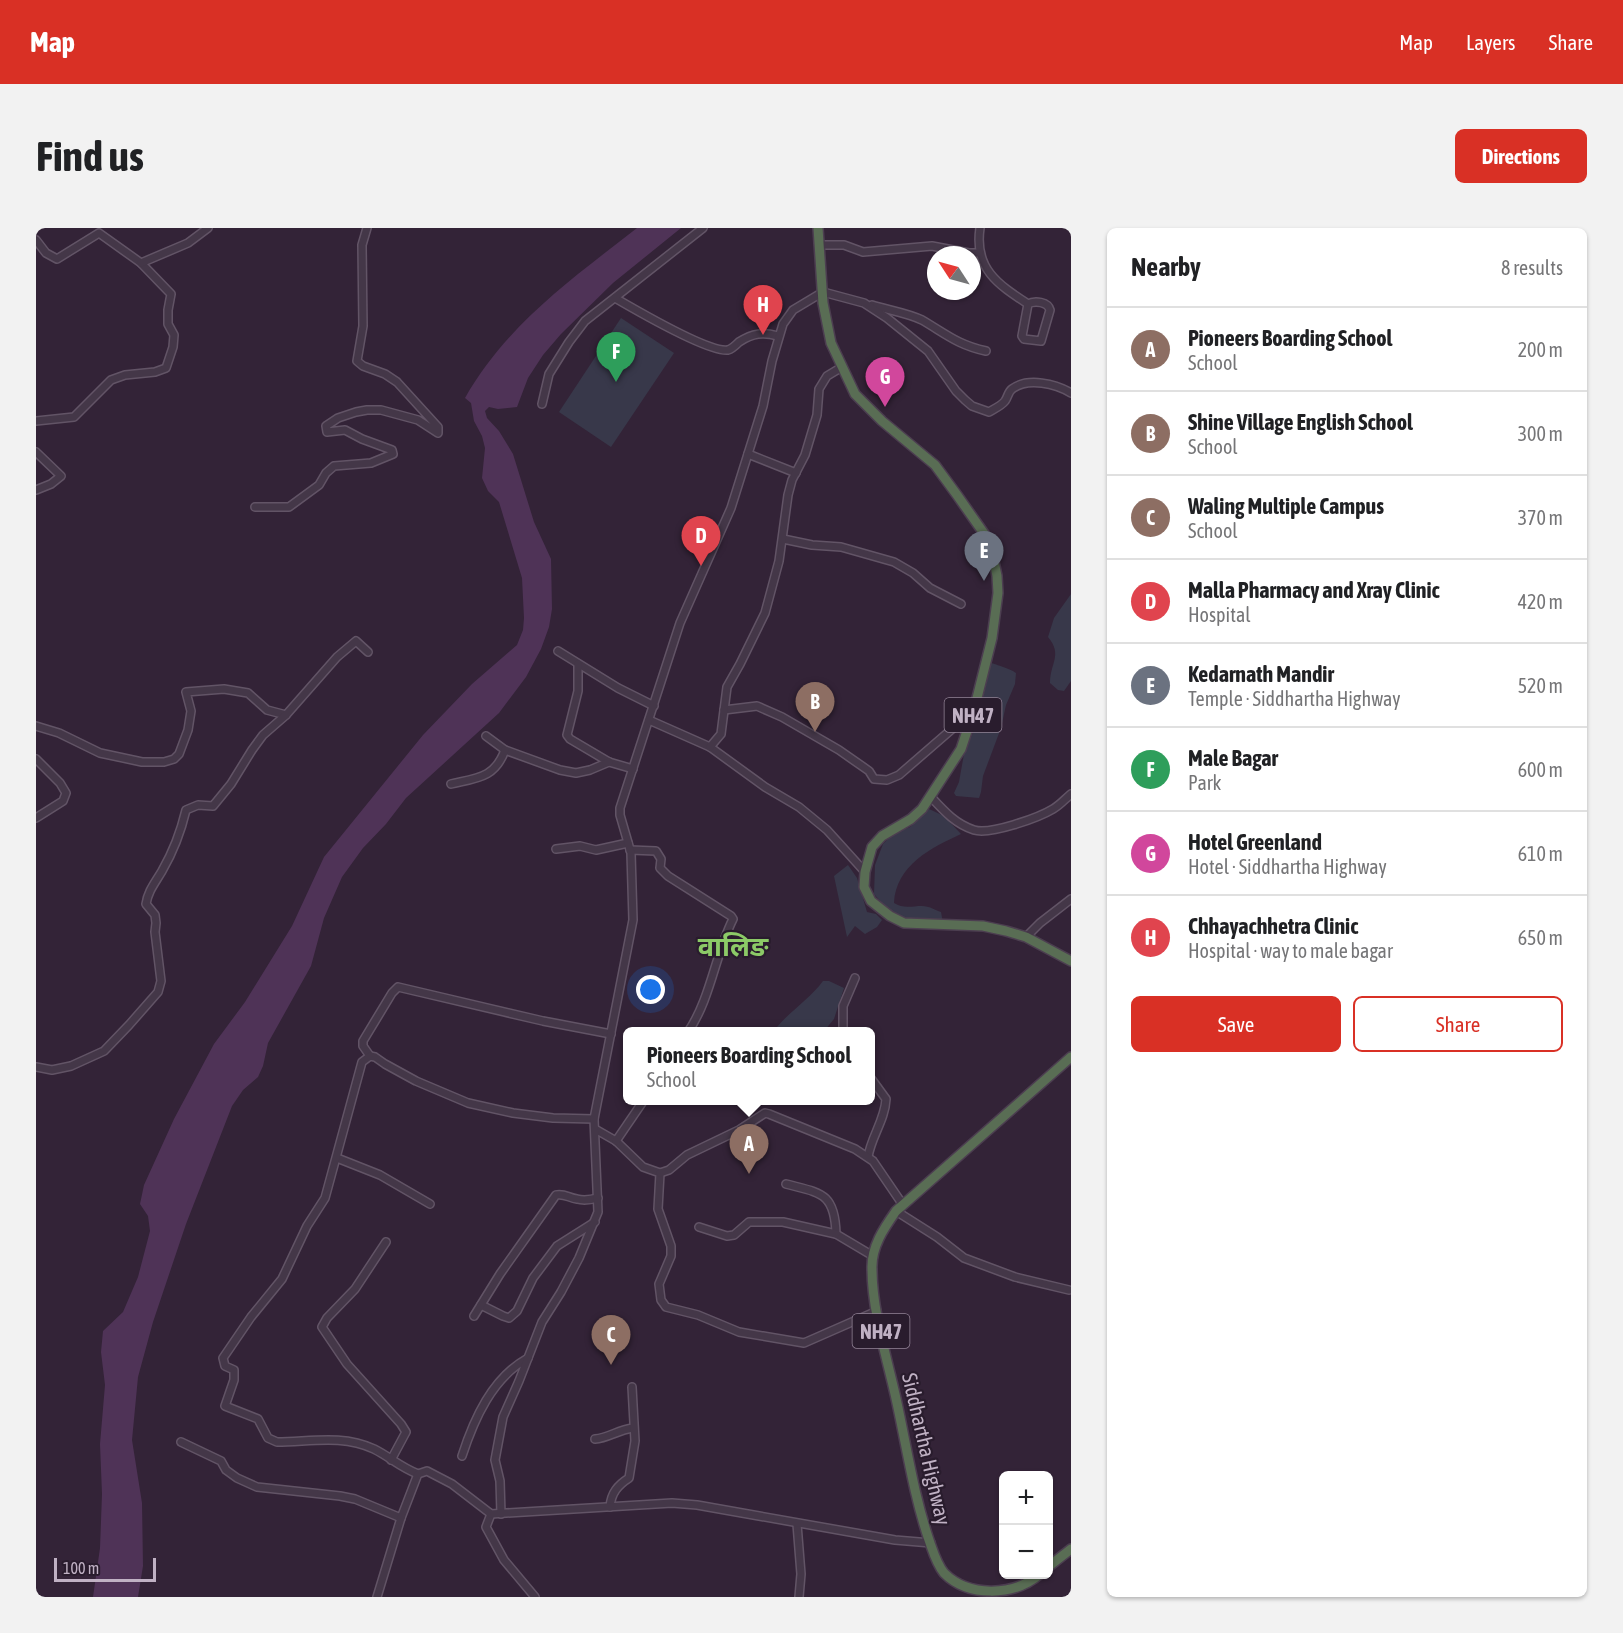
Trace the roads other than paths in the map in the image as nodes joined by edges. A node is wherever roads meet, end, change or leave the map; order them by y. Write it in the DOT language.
graph roads {
  1 [pos="208,228"];
  2 [pos="367,228"];
  3 [pos="703,228"];
  4 [pos="818,228"];
  5 [pos="980,228"];
  6 [pos="36,240"];
  7 [pos="819,245"];
  8 [pos="927,246"];
  9 [pos="979,246"];
  10 [pos="981,257"];
  11 [pos="141,263"];
  12 [pos="823,292"];
  13 [pos="615,298"];
  14 [pos="864,303"];
  15 [pos="1028,304"];
  16 [pos="778,336"];
  17 [pos="986,351"];
  18 [pos="842,367"];
  19 [pos="1071,393"];
  20 [pos="542,404"];
  21 [pos="36,421"];
  22 [pos="36,452"];
  23 [pos="748,454"];
  24 [pos="796,472"];
  25 [pos="36,490"];
  26 [pos="255,507"];
  27 [pos="783,539"];
  28 [pos="961,604"];
  29 [pos="558,651"];
  30 [pos="368,652"];
  31 [pos="579,664"];
  32 [pos="654,706"];
  33 [pos="724,710"];
  34 [pos="974,710"];
  35 [pos="286,715"];
  36 [pos="649,720"];
  37 [pos="36,726"];
  38 [pos="486,736"];
  39 [pos="710,747"];
  40 [pos="505,750"];
  41 [pos="36,759"];
  42 [pos="609,762"];
  43 [pos="633,769"];
  44 [pos="451,784"];
  45 [pos="1071,794"];
  46 [pos="930,796"];
  47 [pos="36,818"];
  48 [pos="629,847"];
  49 [pos="556,849"];
  50 [pos="865,872"];
  51 [pos="1071,899"];
  52 [pos="1026,937"];
  53 [pos="1071,961"];
  54 [pos="855,978"];
  55 [pos="691,1027"];
  56 [pos="843,1027"];
  57 [pos="611,1034"];
  58 [pos="370,1056"];
  59 [pos="1071,1057"];
  60 [pos="36,1067"];
  61 [pos="875,1084"];
  62 [pos="641,1105"];
  63 [pos="594,1119"];
  64 [pos="595,1129"];
  65 [pos="616,1141"];
  66 [pos="337,1158"];
  67 [pos="868,1158"];
  68 [pos="660,1173"];
  69 [pos="786,1184"];
  70 [pos="598,1198"];
  71 [pos="430,1204"];
  72 [pos="900,1208"];
  73 [pos="596,1222"];
  74 [pos="699,1227"];
  75 [pos="836,1234"];
  76 [pos="386,1242"];
  77 [pos="873,1256"];
  78 [pos="1069,1290"];
  79 [pos="481,1305"];
  80 [pos="877,1311"];
  81 [pos="474,1316"];
  82 [pos="528,1358"];
  83 [pos="632,1387"];
  84 [pos="633,1428"];
  85 [pos="595,1439"];
  86 [pos="181,1442"];
  87 [pos="462,1456"];
  88 [pos="391,1460"];
  89 [pos="418,1474"];
  90 [pos="610,1507"];
  91 [pos="491,1514"];
  92 [pos="501,1514"];
  93 [pos="401,1518"];
  94 [pos="797,1524"];
  95 [pos="931,1544"];
  96 [pos="1071,1549"];
  97 [pos="1053,1563"];
  98 [pos="1034,1579"];
  99 [pos="976,1595"];
  100 [pos="377,1597"];
  101 [pos="535,1597"];
  102 [pos="799,1597"];
  1 -- 11 [label="street"];
  2 -- 26 [label="street"];
  3 -- 13 [label="street"];
  4 -- 7 [label="highway, NH47"];
  5 -- 9 [label="street"];
  6 -- 11 [label="street"];
  7 -- 8 [label="street"];
  7 -- 12 [label="highway, NH47"];
  10 -- 15 [label="street"];
  11 -- 21 [label="street"];
  12 -- 14 [label="street"];
  12 -- 16 [label="street"];
  12 -- 18 [label="highway, NH47"];
  13 -- 16 [label="street"];
  13 -- 20 [label="street"];
  14 -- 17 [label="street"];
  14 -- 19 [label="street"];
  15 -- 15 [label="street"];
  16 -- 23 [label="street"];
  18 -- 24 [label="street"];
  18 -- 34 [label="highway, NH47"];
  22 -- 25 [label="street"];
  23 -- 24 [label="street"];
  23 -- 32 [label="street"];
  24 -- 27 [label="street"];
  27 -- 28 [label="street"];
  27 -- 33 [label="street"];
  29 -- 31 [label="street"];
  30 -- 35 [label="street"];
  31 -- 32 [label="street"];
  31 -- 42 [label="street"];
  32 -- 36 [label="street"];
  33 -- 34 [label="street"];
  33 -- 39 [label="street"];
  34 -- 46 [label="highway, NH47"];
  35 -- 37 [label="street"];
  35 -- 60 [label="street"];
  36 -- 39 [label="street"];
  36 -- 43 [label="street"];
  38 -- 40 [label="street"];
  39 -- 50 [label="street"];
  40 -- 42 [label="street"];
  40 -- 44 [label="street"];
  41 -- 47 [label="street"];
  42 -- 43 [label="street"];
  43 -- 48 [label="street"];
  45 -- 46 [label="street"];
  46 -- 50 [label="highway, NH47"];
  48 -- 49 [label="street"];
  48 -- 55 [label="street"];
  48 -- 57 [label="street"];
  50 -- 52 [label="highway"];
  51 -- 52 [label="street"];
  52 -- 53 [label="highway"];
  54 -- 56 [label="street"];
  57 -- 58 [label="street"];
  57 -- 63 [label="street"];
  58 -- 63 [label="street"];
  58 -- 66 [label="street"];
  59 -- 72 [label="highway, Siddhartha Highway / NH47"];
  61 -- 67 [label="street"];
  62 -- 65 [label="street"];
  63 -- 64 [label="street"];
  64 -- 65 [label="street"];
  64 -- 70 [label="street"];
  65 -- 68 [label="street"];
  66 -- 71 [label="street"];
  66 -- 88 [label="street"];
  67 -- 68 [label="street"];
  67 -- 72 [label="street"];
  68 -- 80 [label="street"];
  69 -- 75 [label="street"];
  70 -- 73 [label="street"];
  70 -- 79 [label="street"];
  72 -- 77 [label="highway, Siddhartha Highway / NH47"];
  72 -- 78 [label="street"];
  73 -- 79 [label="street"];
  73 -- 82 [label="street"];
  74 -- 75 [label="street"];
  75 -- 77 [label="street"];
  76 -- 88 [label="street"];
  77 -- 80 [label="highway, Siddhartha Highway / NH47"];
  79 -- 81 [label="street"];
  80 -- 95 [label="highway, Siddhartha Highway / NH47"];
  82 -- 87 [label="street"];
  82 -- 92 [label="street"];
  83 -- 84 [label="street"];
  84 -- 85 [label="street"];
  84 -- 90 [label="street"];
  86 -- 93 [label="street"];
  88 -- 89 [label="street"];
  89 -- 91 [label="street"];
  89 -- 93 [label="street"];
  90 -- 92 [label="street"];
  90 -- 94 [label="street"];
  91 -- 92 [label="street"];
  91 -- 101 [label="street"];
  93 -- 100 [label="street"];
  94 -- 95 [label="street"];
  94 -- 102 [label="street"];
  95 -- 99 [label="highway, Siddhartha Highway / NH47"];
  96 -- 97 [label="highway"];
  98 -- 99 [label="highway, Siddhartha Highway / NH47"];
}
